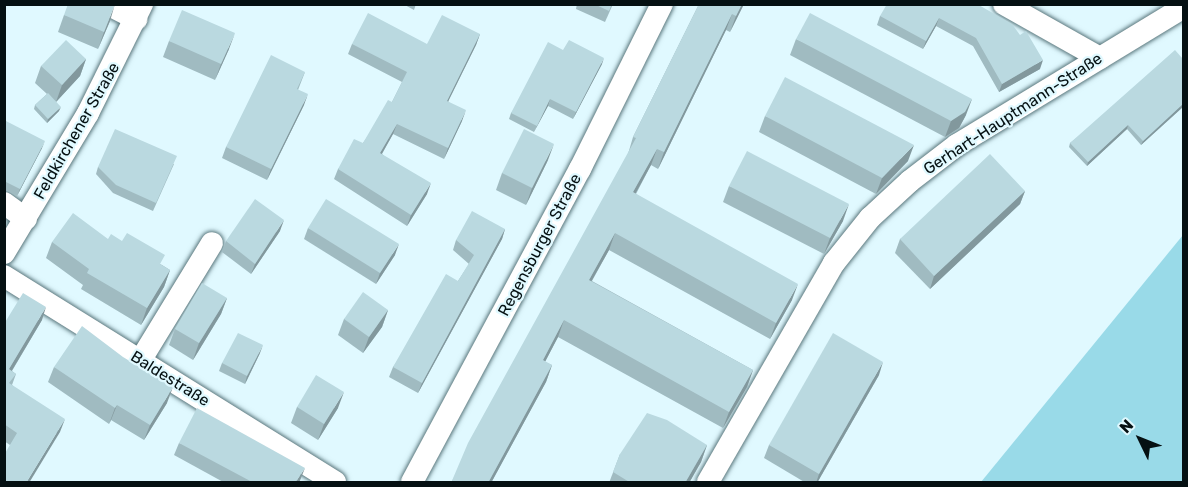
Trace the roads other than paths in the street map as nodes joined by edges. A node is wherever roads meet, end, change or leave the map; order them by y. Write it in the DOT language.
graph roads {
  1 [pos="107,4"];
  2 [pos="662,4"];
  3 [pos="1004,4"];
  4 [pos="1184,8"];
  5 [pos="139,12"];
  6 [pos="1100,58"];
  7 [pos="4,203"];
  8 [pos="26,219"];
  9 [pos="212,243"];
  10 [pos="4,253"];
  11 [pos="4,276"];
  12 [pos="140,361"];
  13 [pos="335,483"];
  14 [pos="412,483"];
  15 [pos="708,483"];
  1 -- 5 [label="street"];
  2 -- 14 [label="street, Regensburger Straße"];
  3 -- 6 [label="street"];
  4 -- 6 [label="street, Gerhart-Hauptmann-Straße"];
  5 -- 8 [label="street, Feldkirchener Straße"];
  6 -- 15 [label="street, Gerhart-Hauptmann-Straße"];
  7 -- 8 [label="street"];
  8 -- 10 [label="street, Feldkirchener Straße"];
  9 -- 12 [label="street"];
  11 -- 12 [label="street, Baldestraße"];
  12 -- 13 [label="street, Baldestraße"];
}
